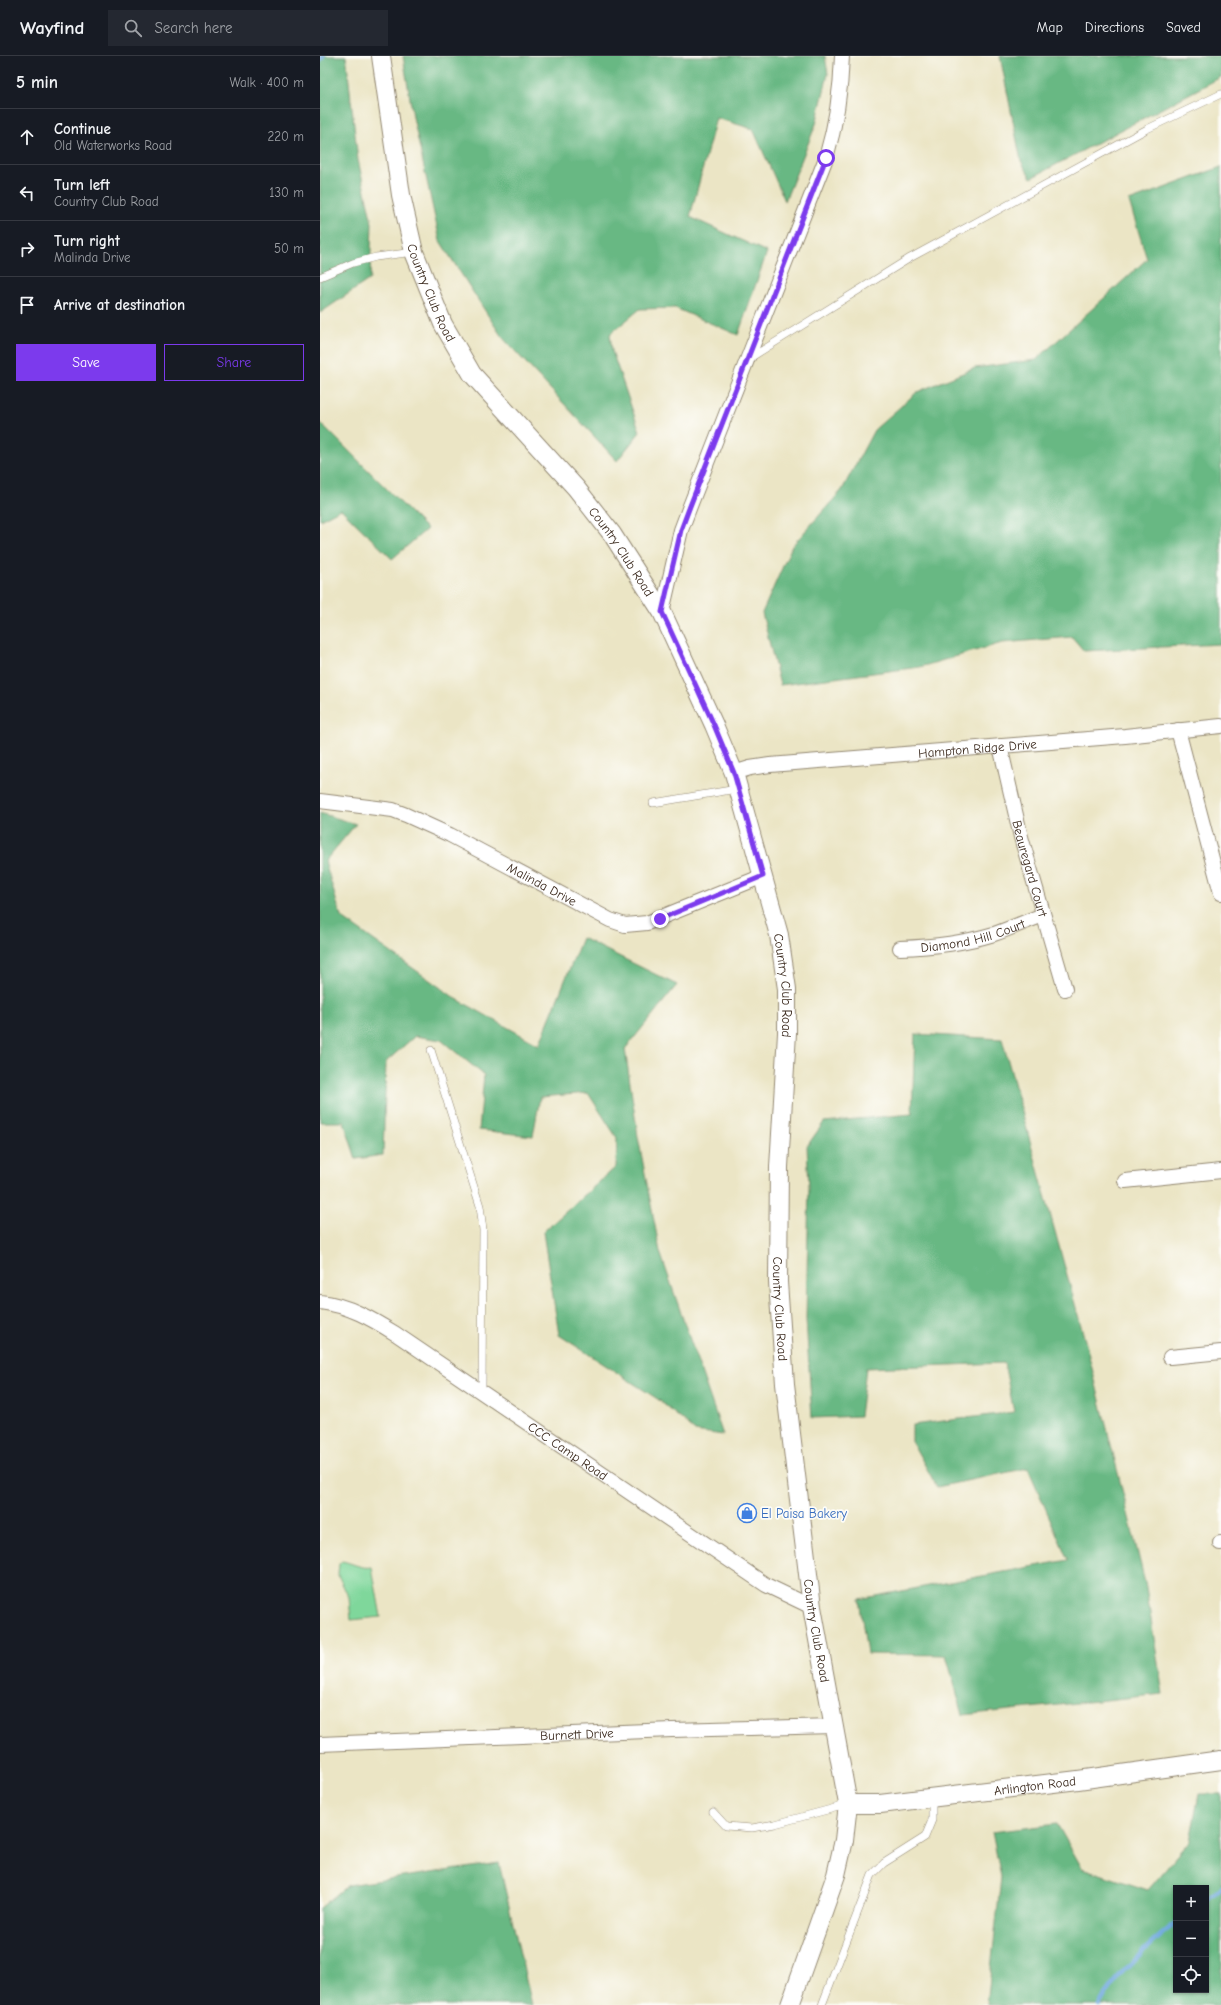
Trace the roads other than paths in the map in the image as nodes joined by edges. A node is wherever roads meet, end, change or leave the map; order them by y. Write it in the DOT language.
graph roads {
  1 [pos="381,56"];
  2 [pos="842,56"];
  3 [pos="1221,94"];
  4 [pos="414,252"];
  5 [pos="320,277"];
  6 [pos="748,359"];
  7 [pos="662,612"];
  8 [pos="1221,726"];
  9 [pos="1178,730"];
  10 [pos="1000,746"];
  11 [pos="736,781"];
  12 [pos="320,801"];
  13 [pos="653,803"];
  14 [pos="763,876"];
  15 [pos="1221,893"];
  16 [pos="1043,915"];
  17 [pos="900,948"];
  18 [pos="1065,989"];
  19 [pos="431,1050"];
  20 [pos="1221,1171"];
  21 [pos="1124,1181"];
  22 [pos="320,1302"];
  23 [pos="1221,1352"];
  24 [pos="1170,1357"];
  25 [pos="482,1391"];
  26 [pos="812,1607"];
  27 [pos="834,1726"];
  28 [pos="320,1744"];
  29 [pos="1221,1760"];
  30 [pos="932,1798"];
  31 [pos="848,1804"];
  32 [pos="713,1812"];
  33 [pos="790,2005"];
  34 [pos="822,2005"];
  1 -- 4 [label="street, Country Club Road"];
  2 -- 6 [label="street"];
  3 -- 6 [label="lane"];
  4 -- 5 [label="lane"];
  4 -- 7 [label="street, Country Club Road"];
  6 -- 7 [label="street"];
  7 -- 11 [label="street, Country Club Road"];
  8 -- 9 [label="street, Hampton Ridge Drive"];
  9 -- 10 [label="street, Hampton Ridge Drive"];
  9 -- 15 [label="street"];
  10 -- 11 [label="street, Hampton Ridge Drive"];
  10 -- 16 [label="street, Beauregard Court"];
  11 -- 13 [label="lane"];
  11 -- 14 [label="street, Country Club Road"];
  12 -- 14 [label="street, Malinda Drive"];
  14 -- 26 [label="street, Country Club Road"];
  16 -- 17 [label="street, Diamond Hill Court"];
  16 -- 18 [label="street, Beauregard Court"];
  19 -- 25 [label="lane"];
  20 -- 21 [label="street"];
  22 -- 25 [label="street, CCC Camp Road"];
  23 -- 24 [label="street"];
  25 -- 26 [label="street, CCC Camp Road"];
  26 -- 27 [label="street, Country Club Road"];
  27 -- 28 [label="street, Burnett Drive"];
  27 -- 31 [label="street, Country Club Road"];
  29 -- 30 [label="street, Arlington Road"];
  30 -- 31 [label="street, Arlington Road"];
  30 -- 34 [label="lane"];
  31 -- 32 [label="lane"];
  31 -- 33 [label="street, Country Club Road"];
}
